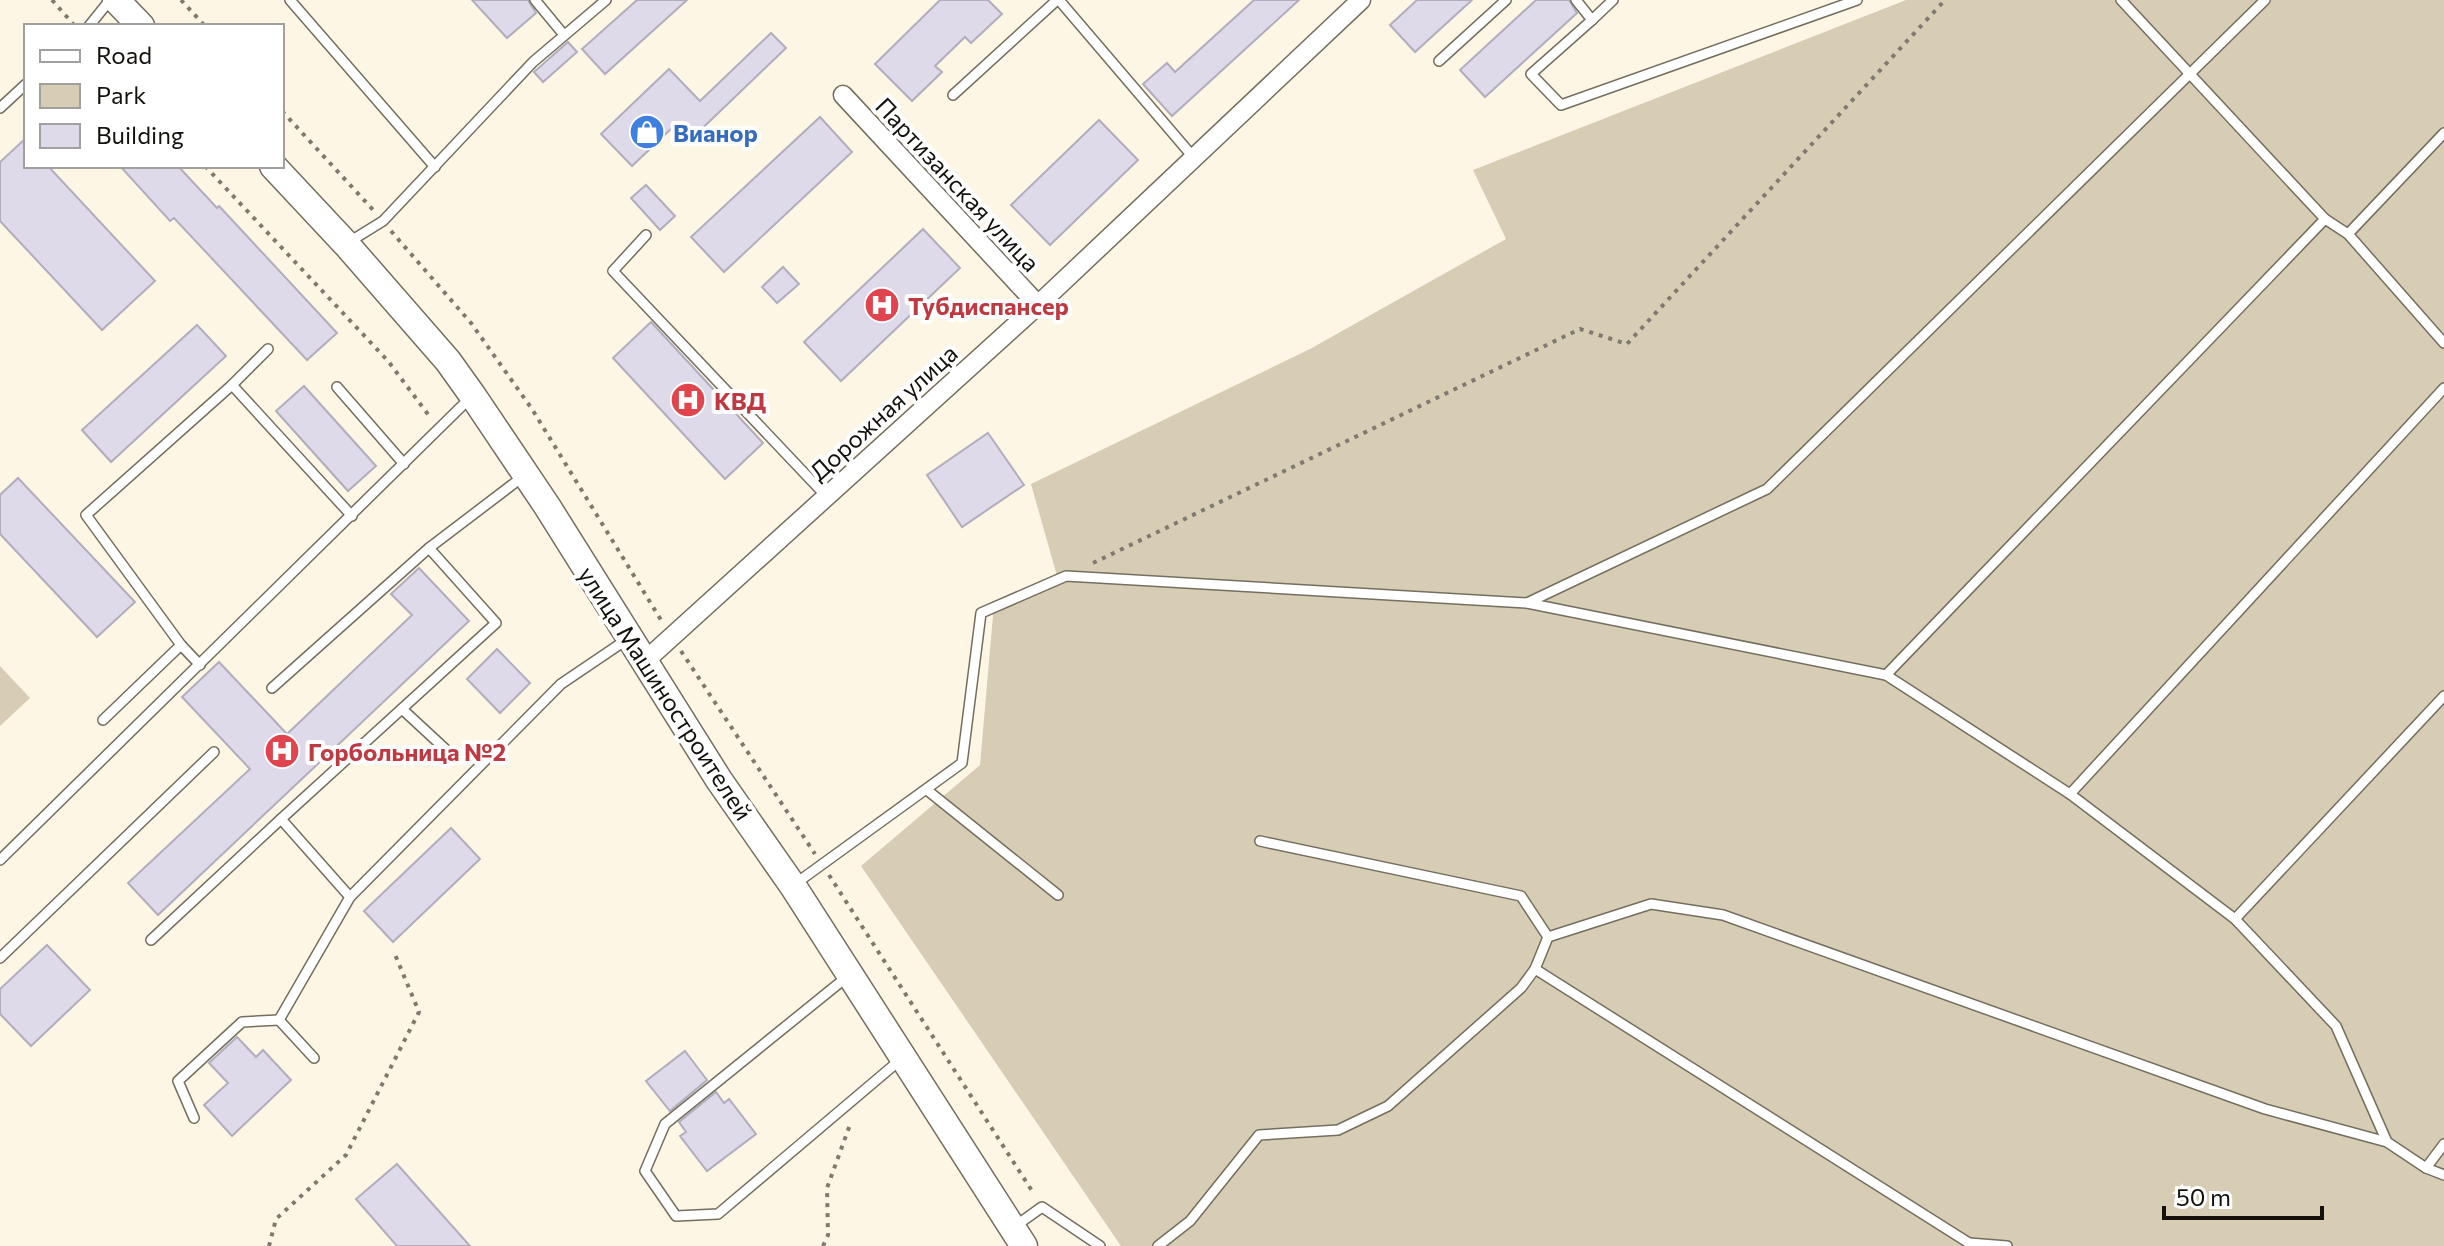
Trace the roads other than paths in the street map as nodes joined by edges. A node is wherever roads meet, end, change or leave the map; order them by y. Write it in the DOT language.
graph roads {
  1 [pos="113,0"];
  2 [pos="290,0"];
  3 [pos="535,0"];
  4 [pos="606,0"];
  5 [pos="1058,0"];
  6 [pos="1361,0"];
  7 [pos="1506,0"];
  8 [pos="1576,0"];
  9 [pos="1613,0"];
  10 [pos="1857,0"];
  11 [pos="2121,0"];
  12 [pos="2265,0"];
  13 [pos="1592,20"];
  14 [pos="91,24"];
  15 [pos="139,24"];
  16 [pos="564,35"];
  17 [pos="1439,61"];
  18 [pos="2188,74"];
  19 [pos="24,86"];
  20 [pos="843,95"];
  21 [pos="953,95"];
  22 [pos="0,108"];
  23 [pos="2444,133"];
  24 [pos="1194,158"];
  25 [pos="435,167"];
  26 [pos="275,168"];
  27 [pos="2325,219"];
  28 [pos="2348,234"];
  29 [pos="646,235"];
  30 [pos="346,244"];
  31 [pos="1038,305"];
  32 [pos="2444,343"];
  33 [pos="268,349"];
  34 [pos="232,385"];
  35 [pos="337,387"];
  36 [pos="2444,388"];
  37 [pos="473,396"];
  38 [pos="404,464"];
  39 [pos="525,475"];
  40 [pos="826,496"];
  41 [pos="352,516"];
  42 [pos="429,548"];
  43 [pos="1527,603"];
  44 [pos="630,638"];
  45 [pos="181,645"];
  46 [pos="645,661"];
  47 [pos="200,665"];
  48 [pos="1886,675"];
  49 [pos="272,688"];
  50 [pos="2444,696"];
  51 [pos="402,709"];
  52 [pos="103,720"];
  53 [pos="214,752"];
  54 [pos="455,758"];
  55 [pos="927,790"];
  56 [pos="2070,794"];
  57 [pos="281,819"];
  58 [pos="1260,841"];
  59 [pos="0,860"];
  60 [pos="793,886"];
  61 [pos="1058,895"];
  62 [pos="350,897"];
  63 [pos="2235,919"];
  64 [pos="1548,937"];
  65 [pos="151,940"];
  66 [pos="0,958"];
  67 [pos="1535,969"];
  68 [pos="850,975"];
  69 [pos="279,1020"];
  70 [pos="314,1058"];
  71 [pos="902,1058"];
  72 [pos="194,1118"];
  73 [pos="2387,1142"];
  74 [pos="2444,1144"];
  75 [pos="2426,1168"];
  76 [pos="2444,1175"];
  77 [pos="1018,1237"];
  78 [pos="1969,1244"];
  79 [pos="1100,1246"];
  80 [pos="1158,1246"];
  81 [pos="2007,1246"];
  1 -- 14 [label="lane"];
  1 -- 15 [label="street"];
  2 -- 25 [label="lane"];
  3 -- 16 [label="lane"];
  4 -- 16 [label="lane"];
  5 -- 21 [label="lane"];
  5 -- 24 [label="lane"];
  6 -- 24 [label="street, Дорожная улица"];
  7 -- 17 [label="lane"];
  8 -- 13 [label="lane"];
  9 -- 13 [label="lane"];
  10 -- 13 [label="lane"];
  11 -- 18 [label="lane"];
  12 -- 18 [label="lane"];
  16 -- 25 [label="lane"];
  18 -- 27 [label="lane"];
  18 -- 43 [label="lane"];
  19 -- 22 [label="lane"];
  20 -- 31 [label="street, Партизанская улица"];
  23 -- 28 [label="lane"];
  24 -- 31 [label="street, Дорожная улица"];
  25 -- 30 [label="lane"];
  26 -- 30 [label="street, улица Машиностроителей"];
  27 -- 28 [label="lane"];
  27 -- 48 [label="lane"];
  28 -- 32 [label="lane"];
  29 -- 40 [label="lane"];
  30 -- 37 [label="street, улица Машиностроителей"];
  31 -- 40 [label="street, Дорожная улица"];
  33 -- 34 [label="lane"];
  34 -- 41 [label="lane"];
  34 -- 45 [label="lane"];
  35 -- 38 [label="lane"];
  36 -- 56 [label="lane"];
  37 -- 38 [label="lane"];
  37 -- 39 [label="street, улица Машиностроителей"];
  38 -- 41 [label="lane"];
  39 -- 42 [label="lane"];
  39 -- 44 [label="street, улица Машиностроителей"];
  40 -- 46 [label="street, Дорожная улица"];
  41 -- 47 [label="lane"];
  42 -- 49 [label="lane"];
  42 -- 51 [label="lane"];
  43 -- 48 [label="lane"];
  43 -- 55 [label="lane"];
  44 -- 46 [label="street, улица Машиностроителей"];
  44 -- 62 [label="lane"];
  45 -- 47 [label="lane"];
  45 -- 52 [label="lane"];
  46 -- 60 [label="street, улица Машиностроителей"];
  47 -- 59 [label="lane"];
  48 -- 56 [label="lane"];
  50 -- 63 [label="lane"];
  51 -- 54 [label="lane"];
  51 -- 57 [label="lane"];
  53 -- 66 [label="lane"];
  55 -- 60 [label="lane"];
  55 -- 61 [label="lane"];
  56 -- 63 [label="lane"];
  57 -- 62 [label="lane"];
  57 -- 65 [label="lane"];
  58 -- 64 [label="lane"];
  60 -- 68 [label="street, улица Машиностроителей"];
  62 -- 69 [label="lane"];
  63 -- 73 [label="lane"];
  64 -- 67 [label="lane"];
  64 -- 73 [label="lane"];
  67 -- 78 [label="lane"];
  67 -- 80 [label="lane"];
  68 -- 71 [label="street, улица Машиностроителей"];
  68 -- 71 [label="lane"];
  69 -- 70 [label="lane"];
  69 -- 72 [label="lane"];
  71 -- 77 [label="street, улица Машиностроителей"];
  73 -- 75 [label="lane"];
  74 -- 75 [label="lane"];
  75 -- 76 [label="lane"];
  77 -- 79 [label="lane"];
  78 -- 81 [label="lane"];
}
